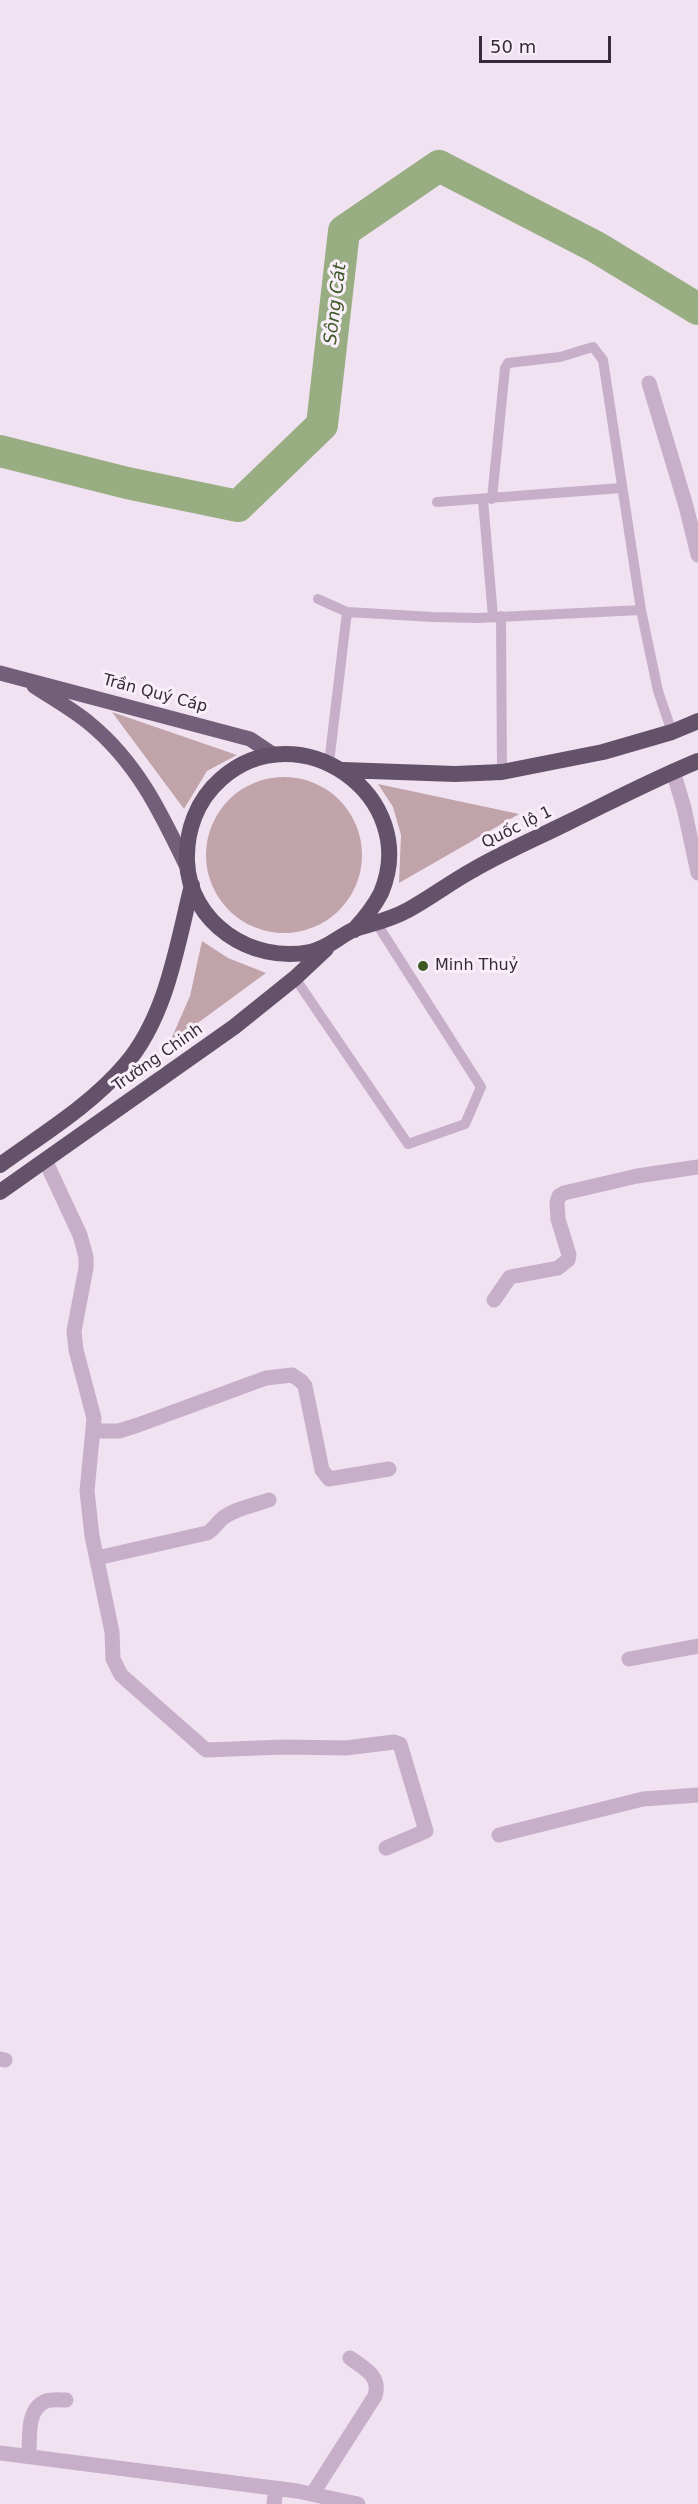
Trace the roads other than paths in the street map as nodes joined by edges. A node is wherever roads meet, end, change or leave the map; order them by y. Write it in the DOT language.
graph roads {
  1 [pos="649,383"];
  2 [pos="621,488"];
  3 [pos="488,499"];
  4 [pos="437,502"];
  5 [pos="692,505"];
  6 [pos="698,555"];
  7 [pos="318,599"];
  8 [pos="641,610"];
  9 [pos="347,612"];
  10 [pos="497,617"];
  11 [pos="0,673"];
  12 [pos="22,678"];
  13 [pos="698,722"];
  14 [pos="672,732"];
  15 [pos="274,755"];
  16 [pos="698,761"];
  17 [pos="336,766"];
  18 [pos="673,771"];
  19 [pos="502,772"];
  20 [pos="188,867"];
  21 [pos="698,873"];
  22 [pos="192,885"];
  23 [pos="376,924"];
  24 [pos="354,930"];
  25 [pos="330,945"];
  26 [pos="295,978"];
  27 [pos="45,1160"];
  28 [pos="0,1165"];
  29 [pos="698,1167"];
  30 [pos="0,1192"];
  31 [pos="494,1300"];
  32 [pos="94,1431"];
  33 [pos="389,1469"];
  34 [pos="269,1500"];
  35 [pos="97,1558"];
  36 [pos="698,1646"];
  37 [pos="629,1659"];
  38 [pos="698,1796"];
  39 [pos="499,1835"];
  40 [pos="386,1848"];
  41 [pos="350,2358"];
  42 [pos="66,2400"];
  43 [pos="0,2453"];
  44 [pos="29,2455"];
  45 [pos="312,2493"];
  46 [pos="275,2496"];
  47 [pos="358,2504"];
  1 -- 5 [label="street"];
  2 -- 3 [label="lane"];
  2 -- 3 [label="lane"];
  2 -- 8 [label="lane"];
  3 -- 4 [label="lane"];
  3 -- 10 [label="lane"];
  5 -- 6 [label="street"];
  7 -- 9 [label="lane"];
  8 -- 10 [label="lane"];
  8 -- 14 [label="lane"];
  9 -- 10 [label="lane"];
  9 -- 17 [label="lane"];
  10 -- 19 [label="lane"];
  11 -- 12 [label="main road, Trần Quý Cáp"];
  12 -- 15 [label="main road, Trần Quý Cáp"];
  12 -- 20 [label="main road, Trần Quý Cáp"];
  13 -- 14 [label="highway"];
  14 -- 19 [label="highway"];
  15 -- 17 [label="highway"];
  15 -- 20 [label="highway"];
  16 -- 18 [label="highway, Quốc lộ 1"];
  17 -- 19 [label="highway"];
  17 -- 24 [label="highway"];
  18 -- 21 [label="street"];
  18 -- 23 [label="highway, Quốc lộ 1"];
  20 -- 22 [label="highway"];
  22 -- 25 [label="highway"];
  22 -- 28 [label="highway, Trường Chinh"];
  23 -- 24 [label="highway, Quốc lộ 1"];
  23 -- 26 [label="lane"];
  24 -- 25 [label="highway"];
  25 -- 26 [label="highway, Trường Chinh"];
  26 -- 27 [label="highway, Trường Chinh"];
  27 -- 30 [label="highway, Trường Chinh"];
  27 -- 32 [label="street"];
  29 -- 31 [label="street"];
  32 -- 33 [label="street"];
  32 -- 35 [label="street"];
  34 -- 35 [label="street"];
  35 -- 40 [label="street"];
  36 -- 37 [label="street"];
  38 -- 39 [label="street"];
  41 -- 45 [label="street"];
  42 -- 44 [label="street"];
  43 -- 44 [label="street"];
  44 -- 46 [label="street"];
  45 -- 46 [label="street"];
  45 -- 47 [label="street"];
}
